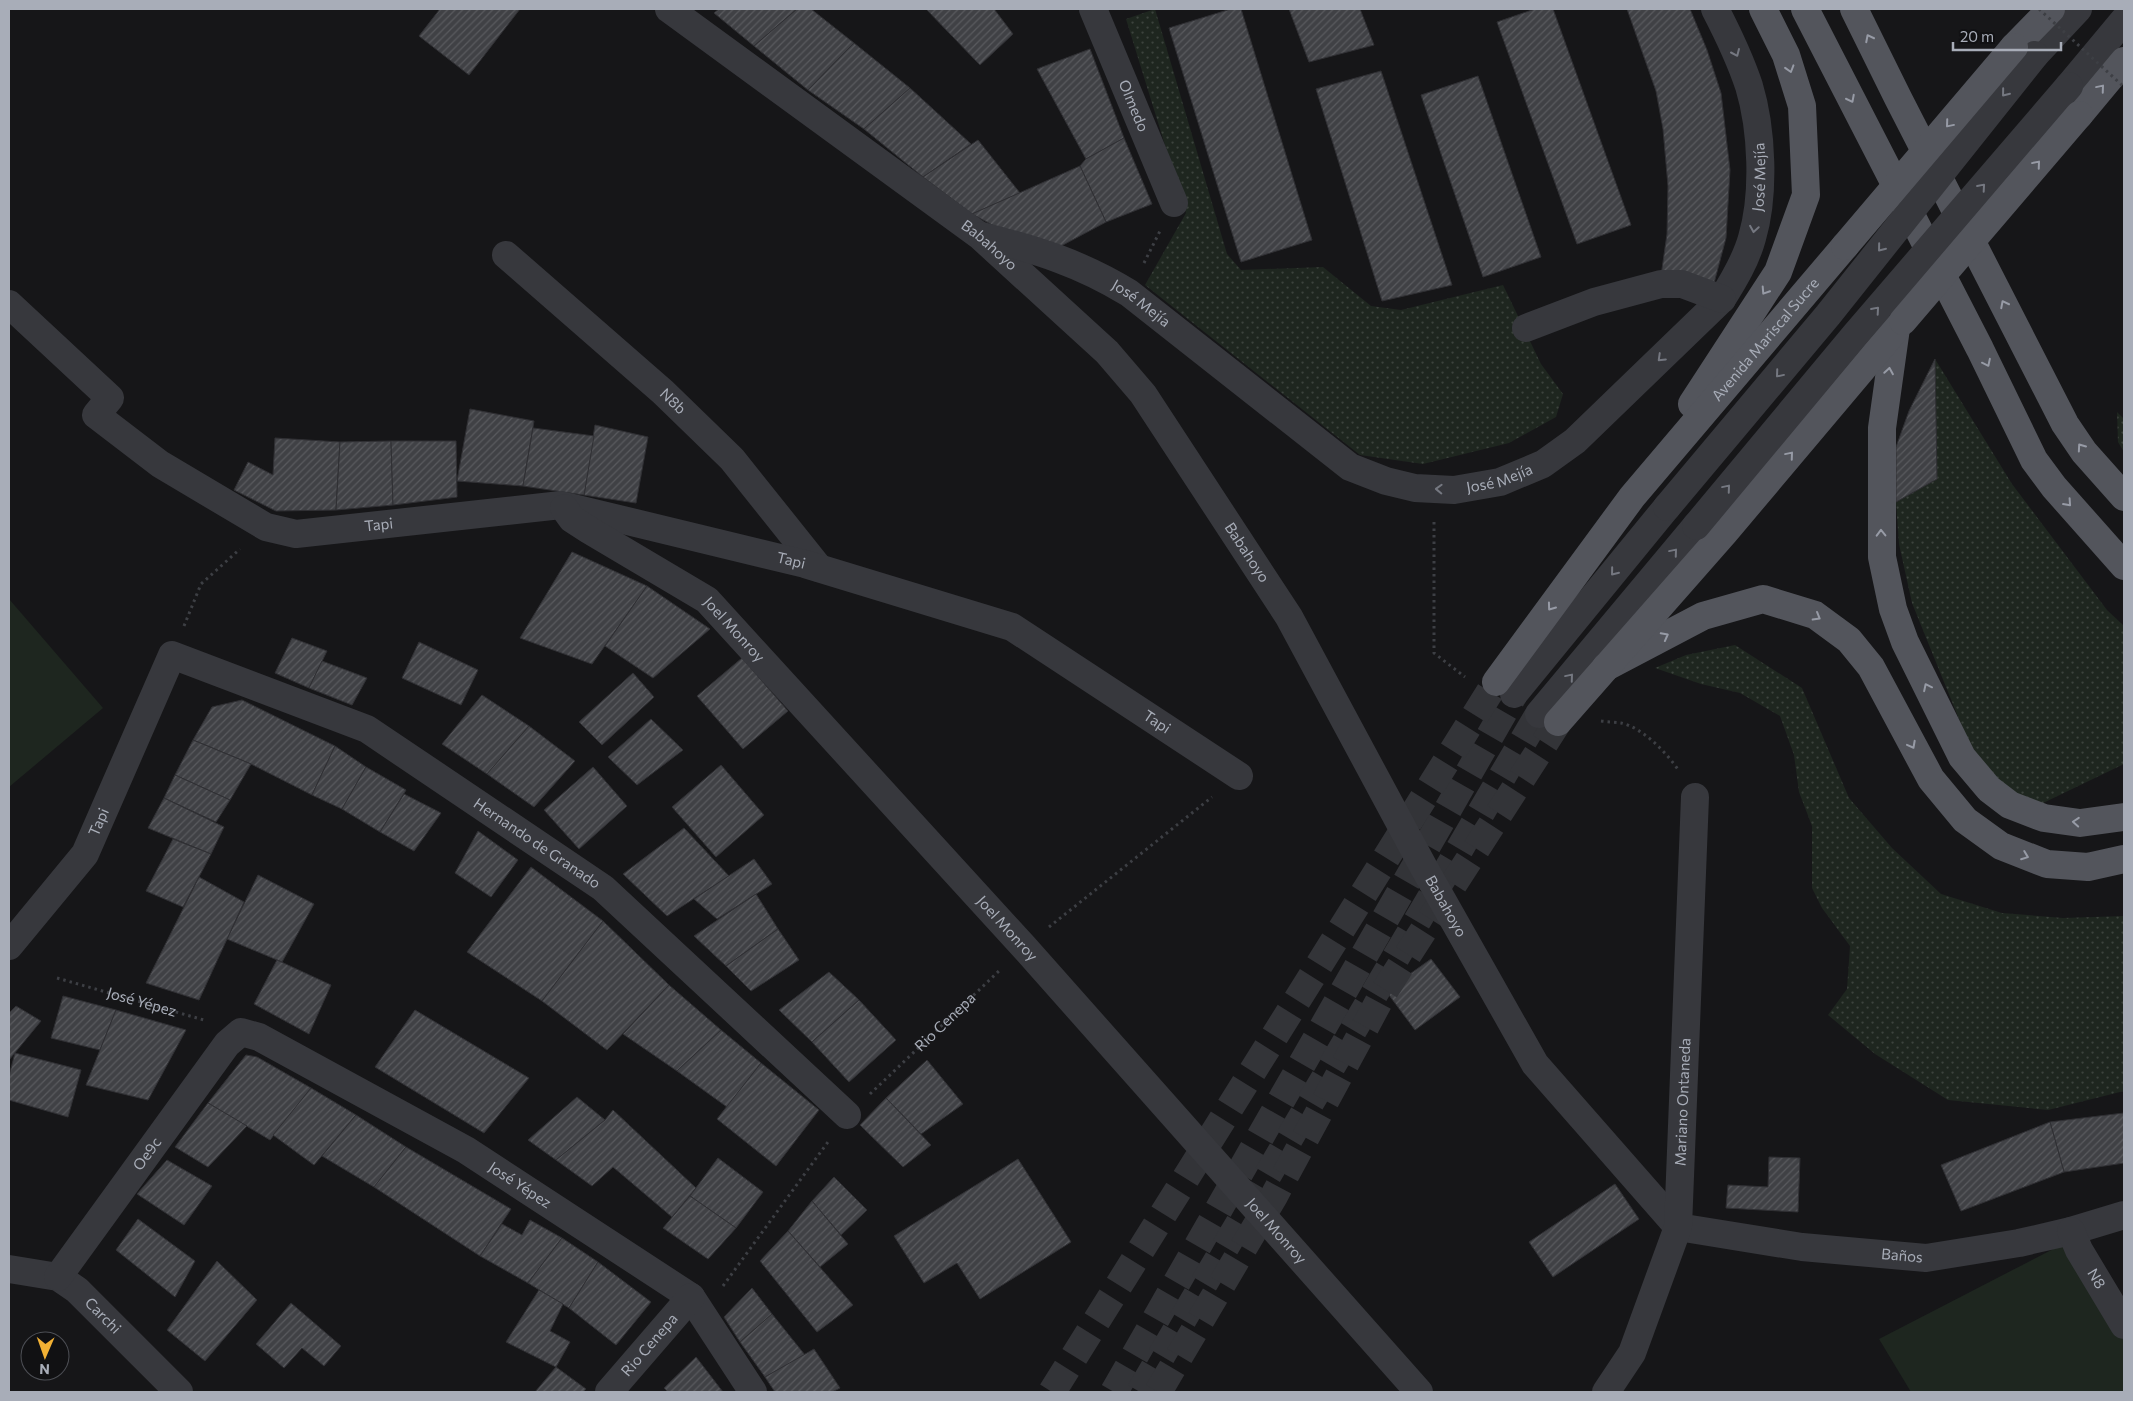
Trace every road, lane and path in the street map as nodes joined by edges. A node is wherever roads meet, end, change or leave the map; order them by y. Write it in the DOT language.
graph roads {
  1 [pos="669,9"];
  2 [pos="1093,9"];
  3 [pos="1715,9"];
  4 [pos="1763,9"];
  5 [pos="1805,9"];
  6 [pos="1854,9"];
  7 [pos="2039,9"];
  8 [pos="2051,9"];
  9 [pos="2078,9"];
  10 [pos="2124,20"];
  11 [pos="2025,51"];
  12 [pos="2124,61"];
  13 [pos="2124,87"];
  14 [pos="1174,203"];
  15 [pos="980,236"];
  16 [pos="506,255"];
  17 [pos="1129,293"];
  18 [pos="1722,300"];
  19 [pos="9,304"];
  20 [pos="1900,325"];
  21 [pos="1526,328"];
  22 [pos="1632,497"];
  23 [pos="2124,497"];
  24 [pos="561,504"];
  25 [pos="266,527"];
  26 [pos="2124,566"];
  27 [pos="820,568"];
  28 [pos="172,655"];
  29 [pos="1606,667"];
  30 [pos="1505,688"];
  31 [pos="1549,718"];
  32 [pos="1239,776"];
  33 [pos="1214,795"];
  34 [pos="1695,797"];
  35 [pos="2124,817"];
  36 [pos="2124,859"];
  37 [pos="9,946"];
  38 [pos="1024,947"];
  39 [pos="57,978"];
  40 [pos="206,1020"];
  41 [pos="241,1032"];
  42 [pos="847,1115"];
  43 [pos="2124,1214"];
  44 [pos="1678,1227"];
  45 [pos="2071,1231"];
  46 [pos="9,1269"];
  47 [pos="58,1277"];
  48 [pos="719,1291"];
  49 [pos="690,1297"];
  50 [pos="2124,1325"];
  51 [pos="180,1392"];
  52 [pos="609,1392"];
  53 [pos="753,1392"];
  54 [pos="1419,1392"];
  55 [pos="1606,1392"];
  1 -- 15 [label="street, Babahoyo"];
  2 -- 14 [label="street, Olmedo"];
  3 -- 18 [label="street, José Mejía, one-way"];
  4 -- 22 [label="main road, one-way"];
  5 -- 26 [label="main road, one-way"];
  23 -- 6 [label="main road, one-way"];
  7 -- 13 [label="path, bridge"];
  8 -- 11 [label="main road, Avenida Mariscal Sucre"];
  9 -- 11 [label="street"];
  31 -- 10 [label="street, one-way, bridge"];
  11 -- 22 [label="main road, Avenida Mariscal Sucre, one-way, bridge"];
  11 -- 30 [label="street, one-way, bridge"];
  20 -- 12 [label="main road, one-way, bridge"];
  14 -- 17 [label="path"];
  15 -- 17 [label="street, José Mejía"];
  15 -- 44 [label="street, Babahoyo"];
  16 -- 27 [label="street, N8b"];
  18 -- 17 [label="street, José Mejía, one-way"];
  18 -- 21 [label="street"];
  19 -- 25 [label="street, Tapi"];
  29 -- 20 [label="main road, one-way"];
  35 -- 20 [label="main road, one-way"];
  22 -- 30 [label="main road, Avenida Mariscal Sucre, one-way"];
  24 -- 25 [label="street, Tapi"];
  24 -- 27 [label="street, Tapi"];
  24 -- 38 [label="street, Joel Monroy"];
  25 -- 28 [label="path"];
  27 -- 32 [label="street, Tapi"];
  28 -- 37 [label="street, Tapi"];
  28 -- 42 [label="street, Hernando de Granado"];
  29 -- 31 [label="main road"];
  29 -- 36 [label="main road, one-way"];
  33 -- 38 [label="path, Rio Cenepa"];
  34 -- 44 [label="street, Mariano Ontaneda"];
  38 -- 42 [label="path, Rio Cenepa"];
  38 -- 54 [label="street, Joel Monroy"];
  39 -- 40 [label="path, José Yépez"];
  41 -- 47 [label="street, Oe9c"];
  41 -- 49 [label="street, José Yépez"];
  42 -- 48 [label="path, Rio Cenepa"];
  43 -- 45 [label="street, Baños"];
  44 -- 45 [label="street, Baños"];
  44 -- 55 [label="street, Mariano Ontaneda"];
  45 -- 50 [label="street, N8"];
  46 -- 47 [label="street, Carchi"];
  47 -- 51 [label="street, Carchi"];
  49 -- 52 [label="street, Rio Cenepa"];
  49 -- 53 [label="street, José Yépez"];
}
